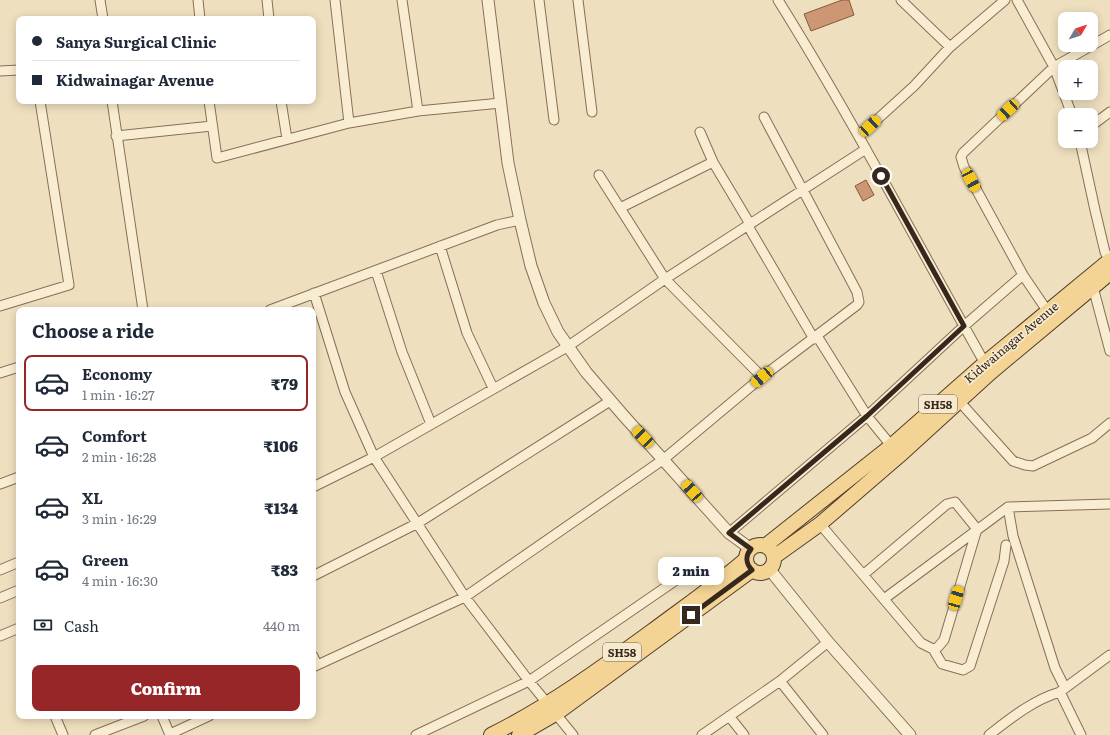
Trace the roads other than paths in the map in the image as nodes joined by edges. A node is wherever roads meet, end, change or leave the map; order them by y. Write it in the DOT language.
graph roads {
  1 [pos="100,0"];
  2 [pos="198,0"];
  3 [pos="266,0"];
  4 [pos="336,0"];
  5 [pos="402,0"];
  6 [pos="488,0"];
  7 [pos="539,0"];
  8 [pos="578,0"];
  9 [pos="778,0"];
  10 [pos="901,0"];
  11 [pos="1005,0"];
  12 [pos="1017,0"];
  13 [pos="103,16"];
  14 [pos="200,16"];
  15 [pos="269,16"];
  16 [pos="1110,35"];
  17 [pos="950,47"];
  18 [pos="1054,68"];
  19 [pos="16,70"];
  20 [pos="0,72"];
  21 [pos="501,103"];
  22 [pos="40,104"];
  23 [pos="112,104"];
  24 [pos="209,104"];
  25 [pos="281,104"];
  26 [pos="1069,108"];
  27 [pos="418,110"];
  28 [pos="592,112"];
  29 [pos="1110,112"];
  30 [pos="764,117"];
  31 [pos="554,120"];
  32 [pos="1098,121"];
  33 [pos="349,123"];
  34 [pos="212,126"];
  35 [pos="700,132"];
  36 [pos="116,136"];
  37 [pos="859,136"];
  38 [pos="287,139"];
  39 [pos="1082,148"];
  40 [pos="866,149"];
  41 [pos="713,162"];
  42 [pos="599,175"];
  43 [pos="803,191"];
  44 [pos="620,208"];
  45 [pos="520,220"];
  46 [pos="749,225"];
  47 [pos="440,246"];
  48 [pos="1110,260"];
  49 [pos="376,271"];
  50 [pos="1110,273"];
  51 [pos="1023,276"];
  52 [pos="665,279"];
  53 [pos="1093,287"];
  54 [pos="314,294"];
  55 [pos="0,306"];
  56 [pos="144,307"];
  57 [pos="278,307"];
  58 [pos="1050,315"];
  59 [pos="1106,323"];
  60 [pos="964,326"];
  61 [pos="815,337"];
  62 [pos="567,347"];
  63 [pos="1110,351"];
  64 [pos="16,368"];
  65 [pos="987,368"];
  66 [pos="0,373"];
  67 [pos="762,377"];
  68 [pos="493,388"];
  69 [pos="610,401"];
  70 [pos="959,401"];
  71 [pos="867,416"];
  72 [pos="1110,423"];
  73 [pos="431,424"];
  74 [pos="895,451"];
  75 [pos="374,457"];
  76 [pos="664,459"];
  77 [pos="16,478"];
  78 [pos="0,484"];
  79 [pos="316,486"];
  80 [pos="1110,504"];
  81 [pos="1008,507"];
  82 [pos="418,523"];
  83 [pos="820,524"];
  84 [pos="976,529"];
  85 [pos="729,533"];
  86 [pos="1006,545"];
  87 [pos="765,546"];
  88 [pos="750,559"];
  89 [pos="16,563"];
  90 [pos="772,563"];
  91 [pos="698,565"];
  92 [pos="0,570"];
  93 [pos="316,574"];
  94 [pos="863,575"];
  95 [pos="16,591"];
  96 [pos="466,597"];
  97 [pos="0,598"];
  98 [pos="884,599"];
  99 [pos="16,631"];
  100 [pos="0,636"];
  101 [pos="828,642"];
  102 [pos="933,649"];
  103 [pos="1110,656"];
  104 [pos="316,666"];
  105 [pos="780,681"];
  106 [pos="529,682"];
  107 [pos="1062,690"];
  108 [pos="552,709"];
  109 [pos="729,716"];
  110 [pos="56,719"];
  111 [pos="136,719"];
  112 [pos="163,719"];
  113 [pos="202,719"];
  114 [pos="63,735"];
  115 [pos="95,735"];
  116 [pos="170,735"];
  117 [pos="416,735"];
  118 [pos="491,735"];
  119 [pos="519,735"];
  120 [pos="573,735"];
  121 [pos="702,735"];
  122 [pos="744,735"];
  123 [pos="823,735"];
  124 [pos="910,735"];
  125 [pos="991,735"];
  126 [pos="1081,735"];
  1 -- 13 [label="street"];
  2 -- 14 [label="street"];
  3 -- 15 [label="street"];
  4 -- 33 [label="street"];
  5 -- 27 [label="street"];
  6 -- 21 [label="street"];
  7 -- 31 [label="street"];
  8 -- 28 [label="street"];
  9 -- 37 [label="street"];
  10 -- 17 [label="street"];
  11 -- 17 [label="street"];
  12 -- 18 [label="street"];
  16 -- 18 [label="street"];
  17 -- 37 [label="street"];
  18 -- 26 [label="street"];
  18 -- 51 [label="street"];
  19 -- 20 [label="street"];
  21 -- 27 [label="street"];
  21 -- 45 [label="street"];
  22 -- 55 [label="street"];
  23 -- 36 [label="street"];
  24 -- 34 [label="street"];
  25 -- 38 [label="street"];
  27 -- 33 [label="street"];
  29 -- 32 [label="street"];
  30 -- 43 [label="street"];
  33 -- 38 [label="street"];
  34 -- 36 [label="street"];
  34 -- 38 [label="street"];
  35 -- 41 [label="street"];
  36 -- 56 [label="street"];
  37 -- 40 [label="street"];
  39 -- 48 [label="street"];
  40 -- 43 [label="street"];
  40 -- 60 [label="street"];
  41 -- 44 [label="street"];
  41 -- 46 [label="street"];
  42 -- 44 [label="street"];
  43 -- 46 [label="street"];
  43 -- 61 [label="street"];
  44 -- 52 [label="street"];
  45 -- 47 [label="street"];
  45 -- 62 [label="street"];
  46 -- 52 [label="street"];
  46 -- 61 [label="street"];
  47 -- 49 [label="street"];
  47 -- 68 [label="street"];
  48 -- 58 [label="main road, Kidwainagar Avenue / SH58"];
  49 -- 54 [label="street"];
  49 -- 73 [label="street"];
  50 -- 53 [label="main road, Kidwainagar Avenue / SH58"];
  51 -- 58 [label="street"];
  51 -- 60 [label="street"];
  52 -- 62 [label="street"];
  52 -- 67 [label="street"];
  53 -- 58 [label="main road, Kidwainagar Avenue / SH58"];
  53 -- 59 [label="street"];
  54 -- 57 [label="street"];
  54 -- 75 [label="street"];
  58 -- 65 [label="main road, Kidwainagar Avenue / SH58"];
  59 -- 63 [label="street"];
  60 -- 65 [label="street"];
  60 -- 71 [label="street"];
  61 -- 67 [label="street"];
  61 -- 71 [label="street"];
  62 -- 68 [label="street"];
  62 -- 69 [label="street"];
  64 -- 66 [label="street"];
  65 -- 70 [label="main road, Kidwainagar Avenue / SH58"];
  65 -- 74 [label="main road, Kidwainagar Avenue / SH58"];
  67 -- 76 [label="street"];
  68 -- 73 [label="street"];
  69 -- 76 [label="street"];
  69 -- 82 [label="street"];
  70 -- 72 [label="street"];
  70 -- 74 [label="main road, Kidwainagar Avenue / SH58"];
  71 -- 74 [label="street"];
  71 -- 85 [label="street"];
  73 -- 75 [label="street"];
  74 -- 83 [label="main road, Kidwainagar Avenue / SH58"];
  74 -- 87 [label="main road, Kidwainagar Avenue / SH58"];
  75 -- 79 [label="street"];
  75 -- 82 [label="street"];
  76 -- 85 [label="street"];
  76 -- 96 [label="street"];
  77 -- 78 [label="street"];
  80 -- 81 [label="street"];
  81 -- 84 [label="street"];
  81 -- 107 [label="street"];
  82 -- 93 [label="street"];
  82 -- 96 [label="street"];
  83 -- 90 [label="main road, Kidwainagar Avenue / SH58"];
  83 -- 94 [label="street"];
  84 -- 94 [label="street"];
  84 -- 98 [label="street"];
  84 -- 102 [label="street"];
  85 -- 88 [label="street"];
  86 -- 102 [label="street"];
  87 -- 88 [label="main road, SH58"];
  87 -- 90 [label="main road"];
  88 -- 90 [label="main road"];
  88 -- 108 [label="main road, SH58"];
  89 -- 92 [label="street"];
  90 -- 101 [label="street"];
  91 -- 106 [label="street"];
  94 -- 98 [label="street"];
  95 -- 97 [label="street"];
  96 -- 104 [label="street"];
  96 -- 106 [label="street"];
  98 -- 102 [label="street"];
  99 -- 100 [label="street"];
  101 -- 105 [label="street"];
  101 -- 124 [label="street"];
  103 -- 107 [label="street"];
  105 -- 109 [label="street"];
  105 -- 123 [label="street"];
  106 -- 108 [label="street"];
  106 -- 117 [label="street"];
  107 -- 125 [label="street"];
  107 -- 126 [label="street"];
  108 -- 118 [label="main road, SH58"];
  108 -- 119 [label="main road, SH58"];
  108 -- 120 [label="street"];
  109 -- 121 [label="street"];
  109 -- 122 [label="street"];
  110 -- 114 [label="street"];
  111 -- 115 [label="street"];
  112 -- 116 [label="street"];
  113 -- 116 [label="street"];
}
